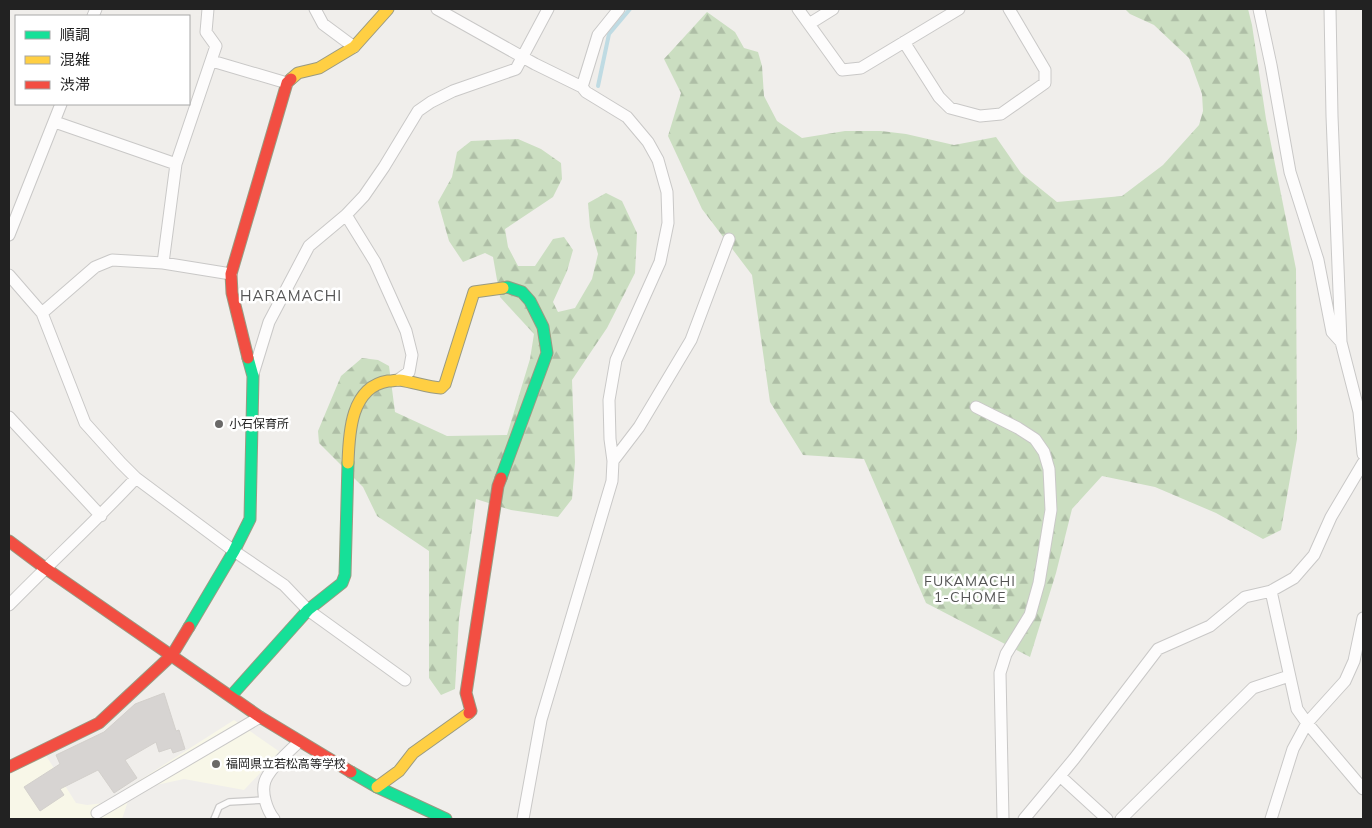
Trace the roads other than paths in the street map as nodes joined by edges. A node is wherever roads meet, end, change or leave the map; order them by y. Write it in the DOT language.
graph roads {
  1 [pos="208,9"];
  2 [pos="314,9"];
  3 [pos="388,9"];
  4 [pos="437,9"];
  5 [pos="548,9"];
  6 [pos="619,9"];
  7 [pos="798,9"];
  8 [pos="833,9"];
  9 [pos="959,9"];
  10 [pos="1010,9"];
  11 [pos="1259,9"];
  12 [pos="1330,9"];
  13 [pos="809,24"];
  14 [pos="904,42"];
  15 [pos="354,47"];
  16 [pos="521,56"];
  17 [pos="212,61"];
  18 [pos="287,83"];
  19 [pos="582,87"];
  20 [pos="62,105"];
  21 [pos="55,122"];
  22 [pos="176,164"];
  23 [pos="346,215"];
  24 [pos="9,234"];
  25 [pos="729,239"];
  26 [pos="163,264"];
  27 [pos="231,274"];
  28 [pos="9,275"];
  29 [pos="42,313"];
  30 [pos="1341,342"];
  31 [pos="253,376"];
  32 [pos="398,380"];
  33 [pos="976,407"];
  34 [pos="9,417"];
  35 [pos="1363,454"];
  36 [pos="613,460"];
  37 [pos="1363,463"];
  38 [pos="136,478"];
  39 [pos="101,516"];
  40 [pos="9,541"];
  41 [pos="234,551"];
  42 [pos="45,568"];
  43 [pos="1271,591"];
  44 [pos="9,605"];
  45 [pos="308,610"];
  46 [pos="1363,618"];
  47 [pos="172,655"];
  48 [pos="1359,661"];
  49 [pos="1289,676"];
  50 [pos="405,680"];
  51 [pos="231,696"];
  52 [pos="260,717"];
  53 [pos="1307,723"];
  54 [pos="299,742"];
  55 [pos="9,767"];
  56 [pos="1060,776"];
  57 [pos="377,787"];
  58 [pos="1363,789"];
  59 [pos="265,800"];
  60 [pos="97,813"];
  61 [pos="214,819"];
  62 [pos="274,819"];
  63 [pos="446,819"];
  64 [pos="523,819"];
  65 [pos="1003,819"];
  66 [pos="1024,819"];
  67 [pos="1107,819"];
  68 [pos="1121,819"];
  69 [pos="1270,819"];
  1 -- 17 [label="street"];
  2 -- 15 [label="street"];
  3 -- 15 [label="street"];
  4 -- 16 [label="street"];
  5 -- 16 [label="street"];
  6 -- 19 [label="street"];
  7 -- 13 [label="street"];
  8 -- 13 [label="street"];
  9 -- 14 [label="street"];
  10 -- 14 [label="street"];
  11 -- 30 [label="street"];
  12 -- 30 [label="street"];
  13 -- 14 [label="street"];
  15 -- 18 [label="street"];
  16 -- 19 [label="street"];
  16 -- 23 [label="street"];
  17 -- 18 [label="street"];
  17 -- 22 [label="street"];
  18 -- 27 [label="street"];
  19 -- 36 [label="street"];
  20 -- 21 [label="street"];
  21 -- 22 [label="street"];
  21 -- 24 [label="street"];
  22 -- 26 [label="street"];
  23 -- 31 [label="street"];
  23 -- 32 [label="street"];
  25 -- 36 [label="street"];
  26 -- 27 [label="street"];
  26 -- 29 [label="street"];
  27 -- 31 [label="street"];
  28 -- 29 [label="street"];
  29 -- 38 [label="street"];
  30 -- 35 [label="street"];
  31 -- 41 [label="street"];
  32 -- 45 [label="street"];
  32 -- 57 [label="street"];
  33 -- 65 [label="street"];
  34 -- 39 [label="street"];
  36 -- 64 [label="street"];
  37 -- 43 [label="street"];
  38 -- 39 [label="street"];
  38 -- 41 [label="street"];
  39 -- 42 [label="street"];
  40 -- 42 [label="street"];
  41 -- 45 [label="street"];
  41 -- 47 [label="street"];
  42 -- 44 [label="street"];
  42 -- 47 [label="street"];
  43 -- 49 [label="street"];
  43 -- 56 [label="street"];
  45 -- 50 [label="street"];
  45 -- 51 [label="street"];
  46 -- 48 [label="street"];
  47 -- 51 [label="street"];
  47 -- 55 [label="street"];
  48 -- 53 [label="street"];
  49 -- 53 [label="street"];
  49 -- 68 [label="street"];
  51 -- 52 [label="street"];
  52 -- 54 [label="street"];
  52 -- 60 [label="street"];
  53 -- 58 [label="street"];
  53 -- 69 [label="street"];
  54 -- 57 [label="street"];
  54 -- 59 [label="street"];
  56 -- 66 [label="street"];
  56 -- 67 [label="street"];
  57 -- 63 [label="street"];
  59 -- 61 [label="lane"];
  59 -- 62 [label="street"];
}
